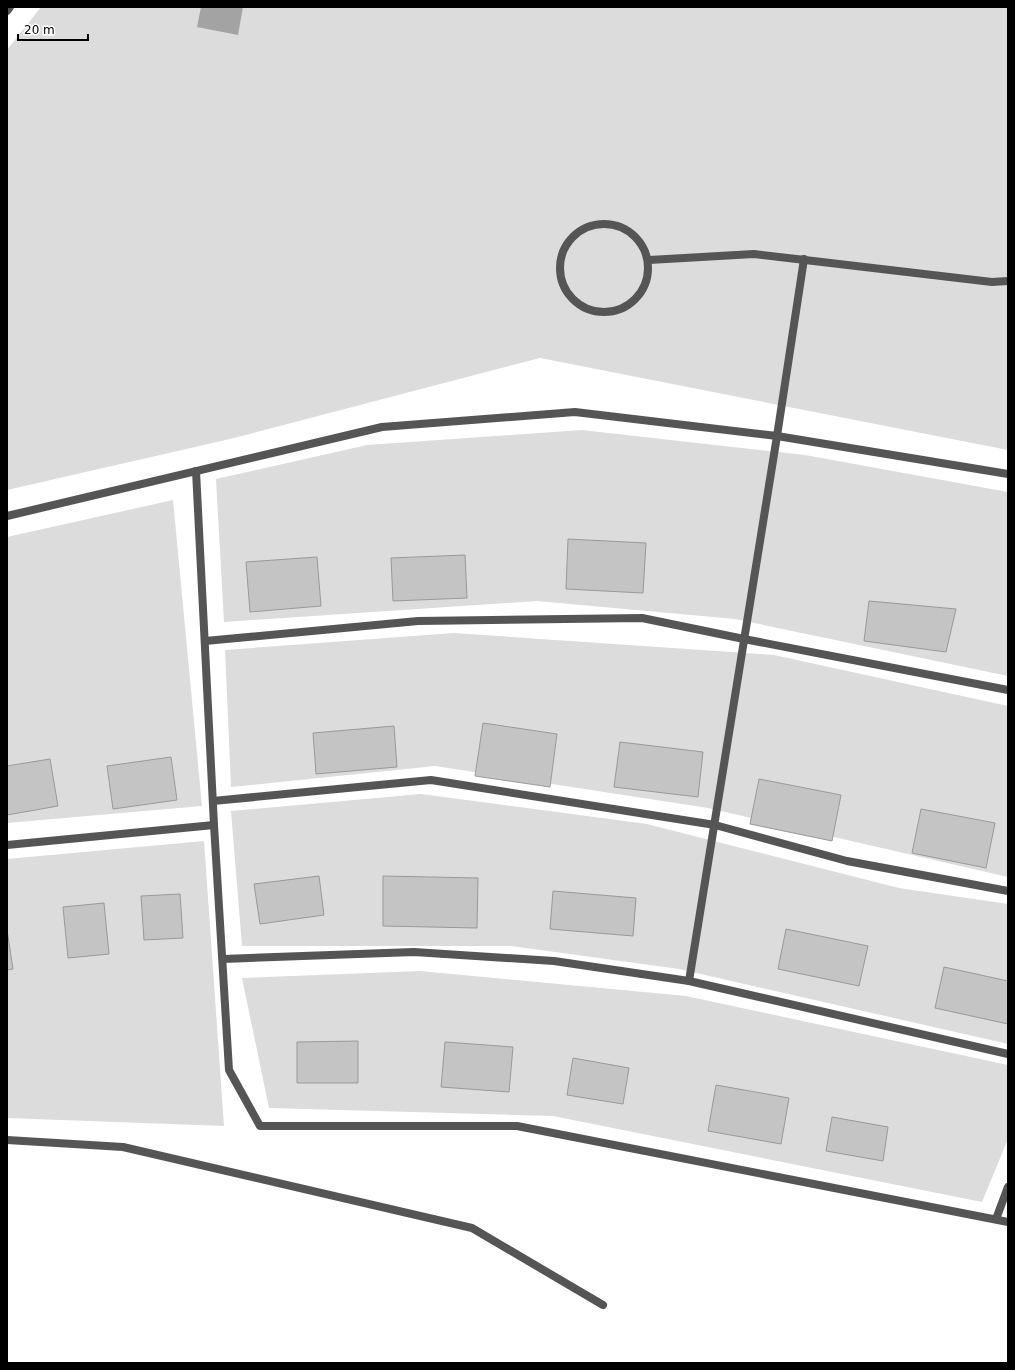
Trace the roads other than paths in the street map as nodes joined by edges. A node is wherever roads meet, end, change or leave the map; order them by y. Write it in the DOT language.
graph roads {
  1 [pos="10,7"];
  2 [pos="7,11"];
  3 [pos="649,260"];
  4 [pos="804,260"];
  5 [pos="1008,281"];
  6 [pos="777,436"];
  7 [pos="196,471"];
  8 [pos="1008,474"];
  9 [pos="7,516"];
  10 [pos="744,639"];
  11 [pos="205,641"];
  12 [pos="1008,690"];
  13 [pos="213,801"];
  14 [pos="214,825"];
  15 [pos="715,825"];
  16 [pos="7,846"];
  17 [pos="1008,891"];
  18 [pos="223,959"];
  19 [pos="690,981"];
  20 [pos="1008,1054"];
  21 [pos="7,1140"];
  22 [pos="1008,1187"];
  23 [pos="996,1219"];
  24 [pos="1008,1222"];
  25 [pos="603,1305"];
  1 -- 2 [label="street"];
  3 -- 3 [label="street"];
  3 -- 4 [label="street"];
  4 -- 5 [label="street"];
  4 -- 6 [label="street"];
  6 -- 7 [label="street"];
  6 -- 8 [label="street"];
  6 -- 10 [label="street"];
  7 -- 9 [label="street"];
  7 -- 11 [label="street"];
  10 -- 11 [label="street"];
  10 -- 12 [label="street"];
  10 -- 15 [label="street"];
  11 -- 13 [label="street"];
  13 -- 14 [label="street"];
  13 -- 15 [label="street"];
  14 -- 16 [label="street"];
  14 -- 18 [label="street"];
  15 -- 17 [label="street"];
  15 -- 19 [label="street"];
  18 -- 19 [label="street"];
  18 -- 23 [label="street"];
  19 -- 20 [label="street"];
  21 -- 25 [label="street"];
  22 -- 23 [label="street"];
  23 -- 24 [label="street"];
}
